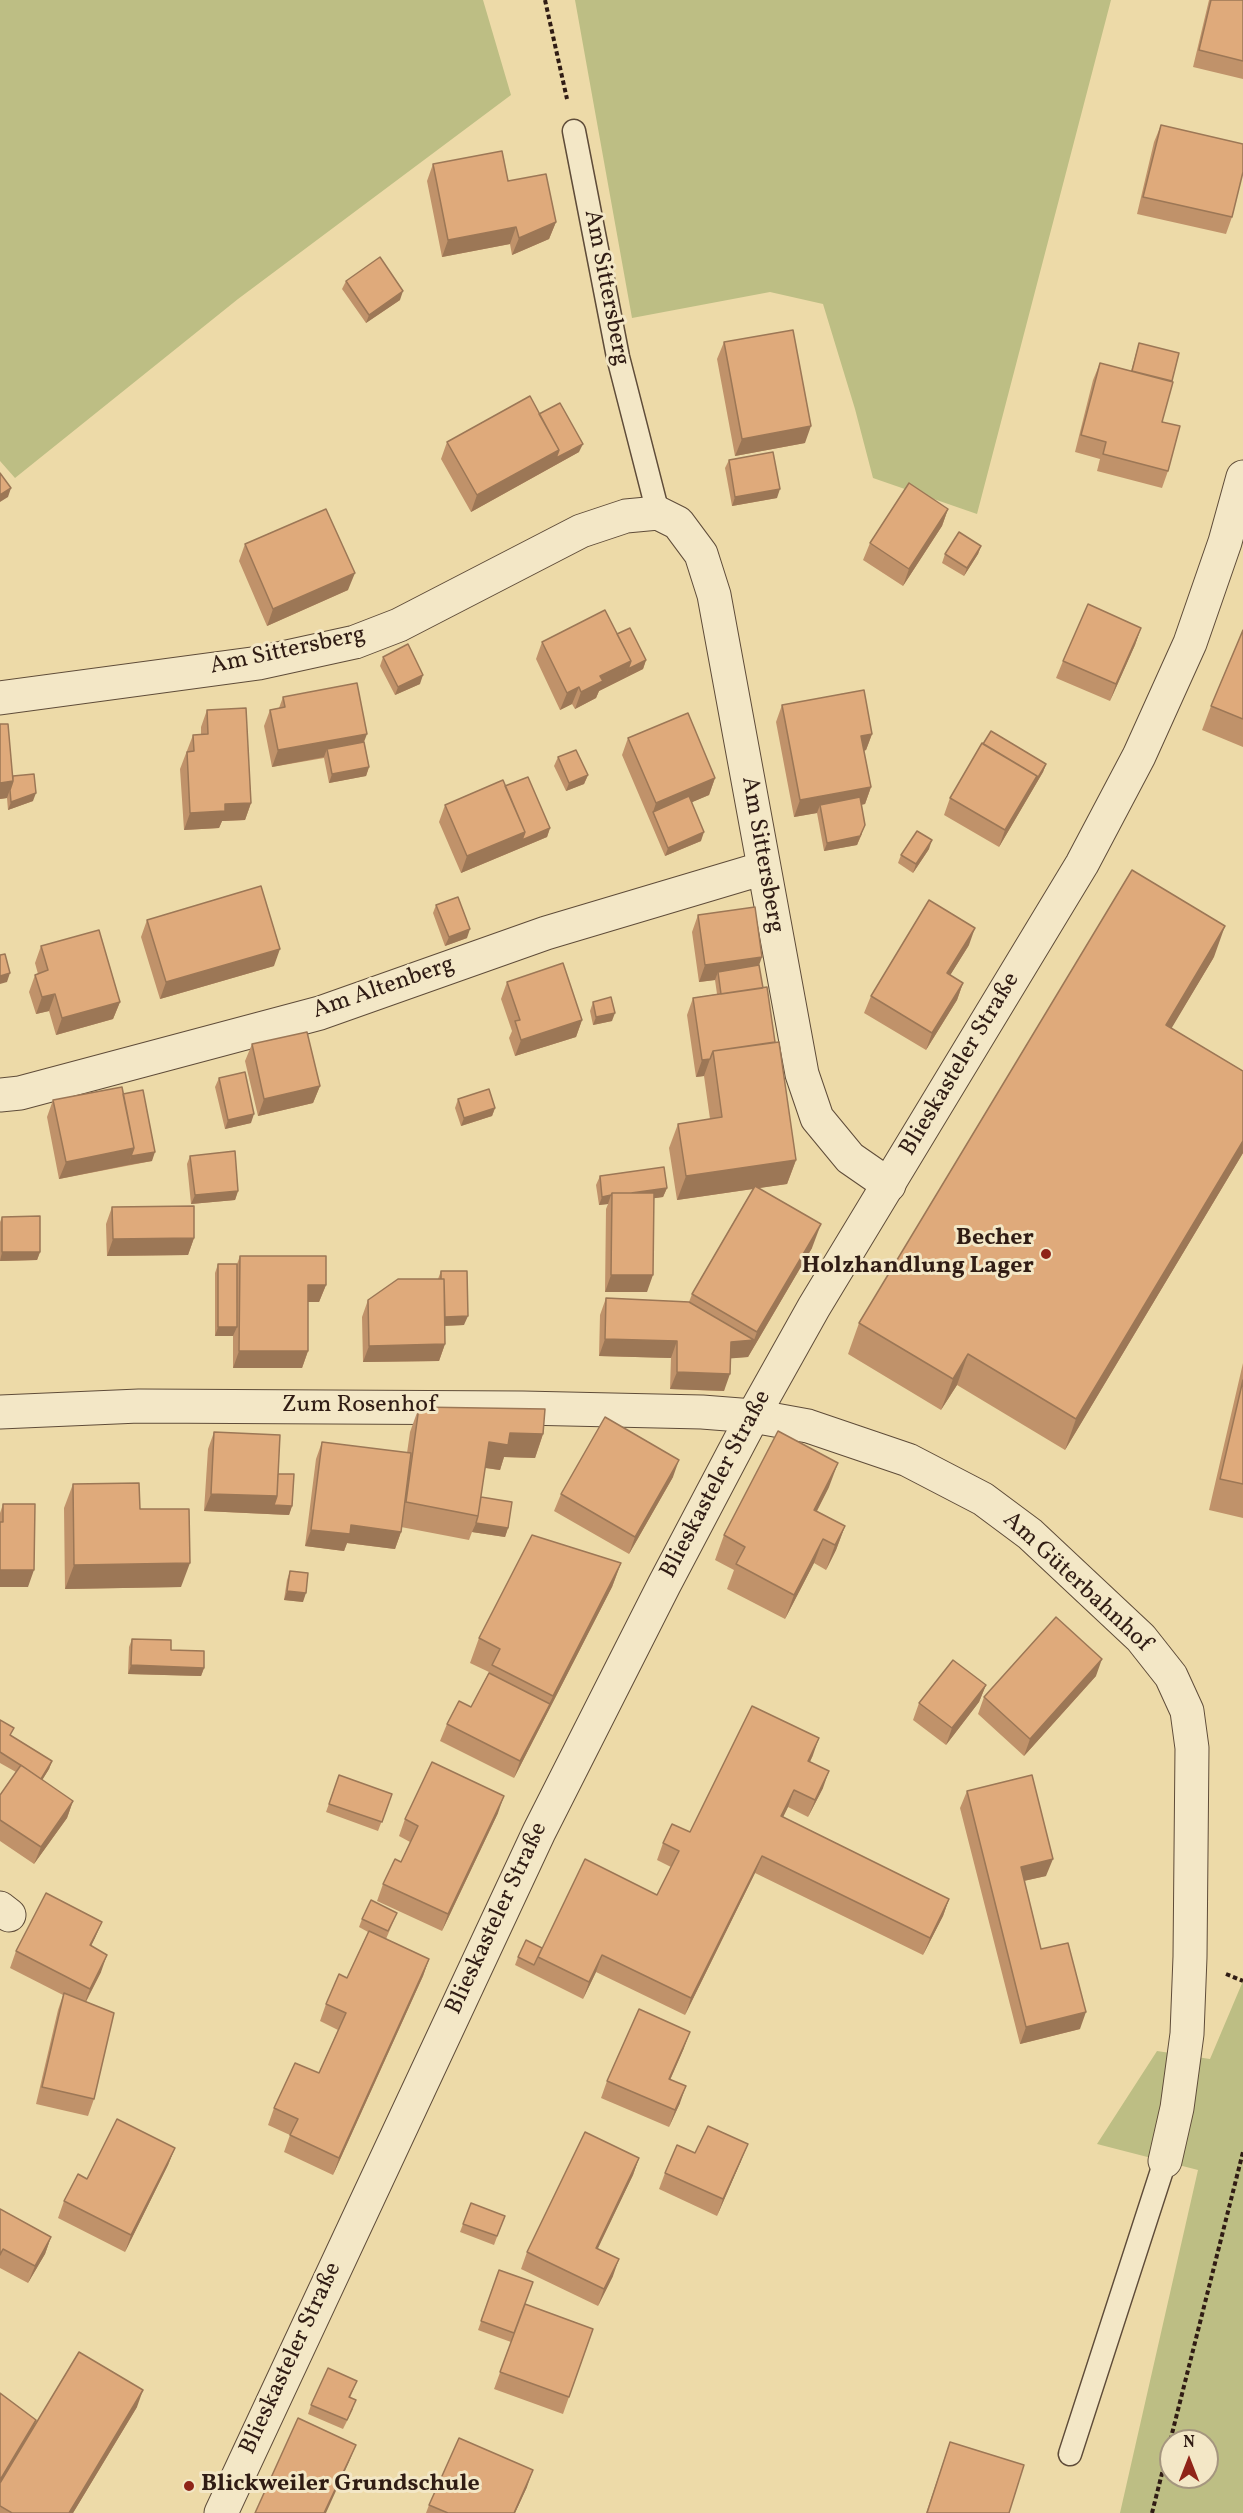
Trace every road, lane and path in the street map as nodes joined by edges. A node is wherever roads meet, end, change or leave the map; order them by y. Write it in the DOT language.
graph roads {
  1 [pos="545,0"];
  2 [pos="574,131"];
  3 [pos="1243,477"];
  4 [pos="658,513"];
  5 [pos="0,698"];
  6 [pos="764,868"];
  7 [pos="0,1095"];
  8 [pos="889,1185"];
  9 [pos="0,1412"];
  10 [pos="753,1416"];
  11 [pos="1243,2152"];
  12 [pos="1166,2161"];
  13 [pos="1070,2454"];
  14 [pos="221,2513"];
  15 [pos="1152,2513"];
  1 -- 2 [label="path"];
  2 -- 4 [label="lane, Am Sittersberg"];
  3 -- 8 [label="street, Blieskasteler Straße"];
  4 -- 5 [label="street, Am Sittersberg"];
  4 -- 6 [label="street, Am Sittersberg"];
  6 -- 7 [label="street, Am Altenberg"];
  6 -- 8 [label="street, Am Sittersberg"];
  8 -- 10 [label="street, Blieskasteler Straße"];
  9 -- 10 [label="street, Zum Rosenhof"];
  10 -- 12 [label="street, Am Güterbahnhof"];
  10 -- 14 [label="street, Blieskasteler Straße"];
  11 -- 15 [label="path"];
  12 -- 13 [label="lane"];
}
